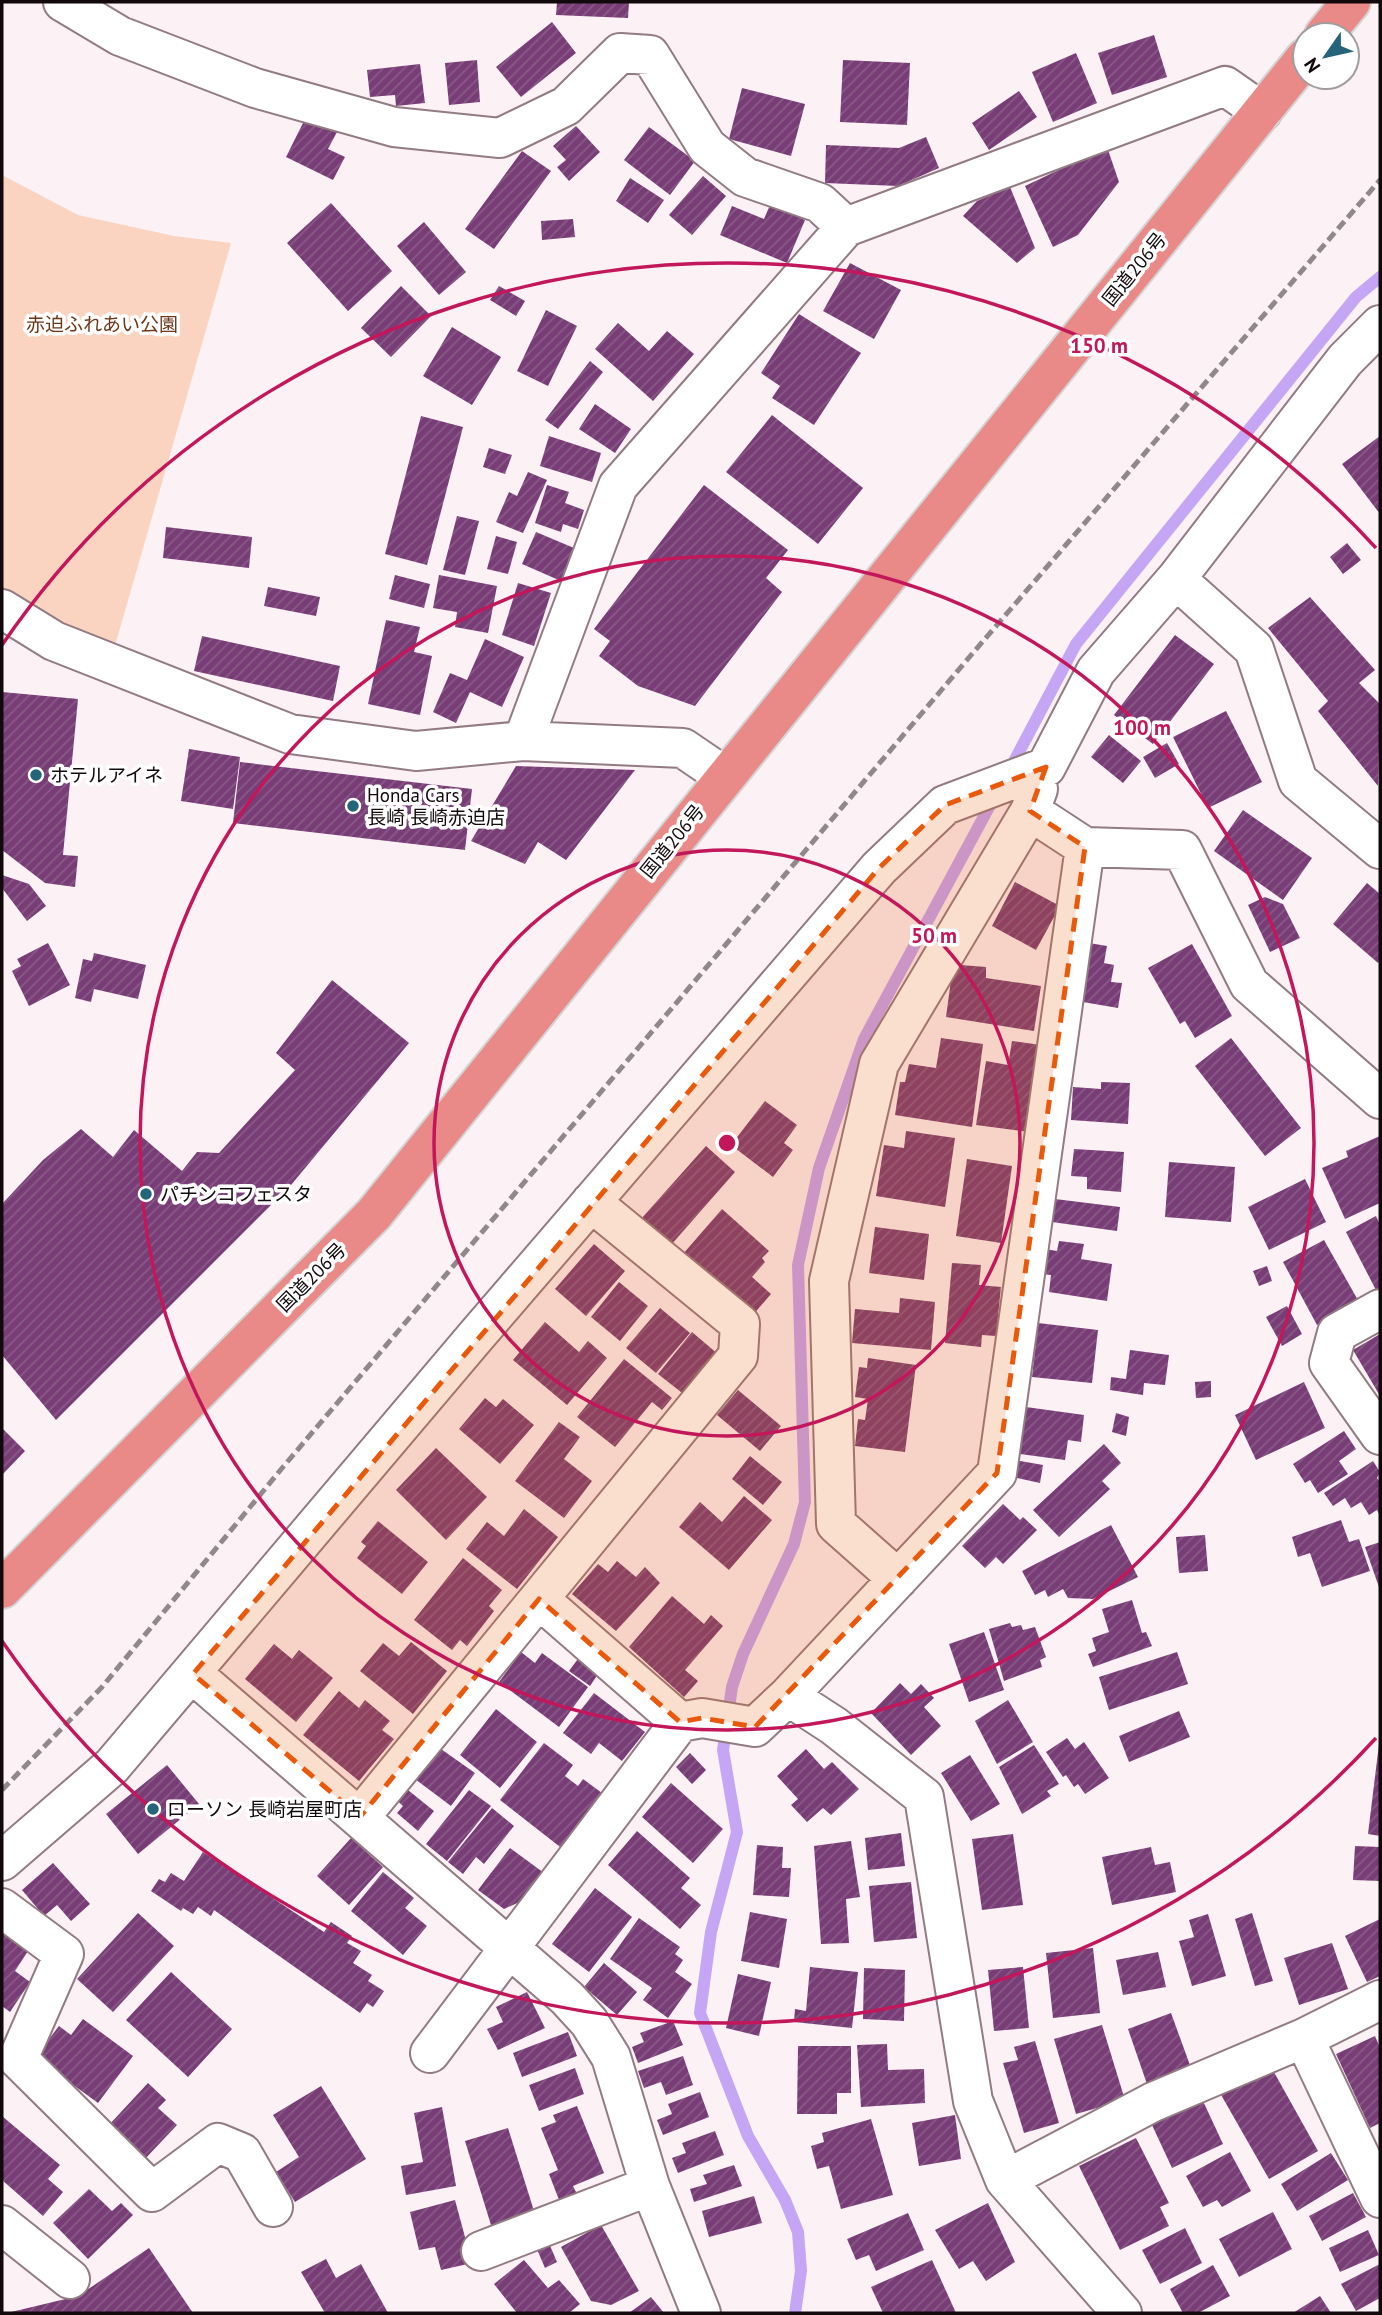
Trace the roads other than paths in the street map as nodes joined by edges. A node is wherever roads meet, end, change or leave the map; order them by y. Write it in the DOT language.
graph roads {
  1 [pos="63,2"];
  2 [pos="1351,2"];
  3 [pos="1335,21"];
  4 [pos="1291,76"];
  5 [pos="1262,112"];
  6 [pos="846,227"];
  7 [pos="1380,325"];
  8 [pos="1176,579"];
  9 [pos="2,609"];
  10 [pos="523,741"];
  11 [pos="1040,769"];
  12 [pos="724,776"];
  13 [pos="1030,811"];
  14 [pos="1085,847"];
  15 [pos="1380,849"];
  16 [pos="1380,1099"];
  17 [pos="591,1202"];
  18 [pos="1380,1310"];
  19 [pos="1380,1435"];
  20 [pos="898,1579"];
  21 [pos="2,1589"];
  22 [pos="539,1599"];
  23 [pos="193,1674"];
  24 [pos="789,1696"];
  25 [pos="691,1720"];
  26 [pos="360,1816"];
  27 [pos="2,1861"];
  28 [pos="2,1908"];
  29 [pos="510,1950"];
  30 [pos="1380,2000"];
  31 [pos="1304,2038"];
  32 [pos="430,2053"];
  33 [pos="1005,2180"];
  34 [pos="650,2186"];
  35 [pos="1380,2198"];
  36 [pos="273,2207"];
  37 [pos="2,2224"];
  38 [pos="481,2251"];
  39 [pos="70,2278"];
  40 [pos="701,2313"];
  41 [pos="1122,2313"];
  1 -- 6 [label="street"];
  2 -- 3 [label="highway"];
  4 -- 5 [label="highway, 国道206号"];
  5 -- 6 [label="street"];
  5 -- 12 [label="highway, 国道206号"];
  6 -- 10 [label="street"];
  7 -- 8 [label="street"];
  8 -- 11 [label="street"];
  8 -- 15 [label="street"];
  9 -- 10 [label="street"];
  10 -- 12 [label="street"];
  11 -- 13 [label="street"];
  11 -- 17 [label="street"];
  12 -- 21 [label="highway, 国道206号"];
  13 -- 14 [label="street"];
  13 -- 20 [label="street"];
  14 -- 16 [label="street"];
  14 -- 20 [label="street"];
  17 -- 22 [label="street"];
  17 -- 23 [label="street"];
  18 -- 19 [label="street"];
  20 -- 24 [label="street"];
  22 -- 25 [label="street"];
  22 -- 26 [label="street"];
  23 -- 26 [label="street"];
  23 -- 27 [label="street"];
  24 -- 25 [label="street"];
  24 -- 33 [label="street"];
  25 -- 29 [label="street"];
  26 -- 29 [label="street"];
  28 -- 36 [label="street"];
  29 -- 32 [label="street"];
  29 -- 34 [label="street"];
  30 -- 31 [label="street"];
  31 -- 33 [label="street"];
  31 -- 35 [label="street"];
  33 -- 41 [label="street"];
  34 -- 38 [label="street"];
  34 -- 40 [label="street"];
  37 -- 39 [label="street"];
}
